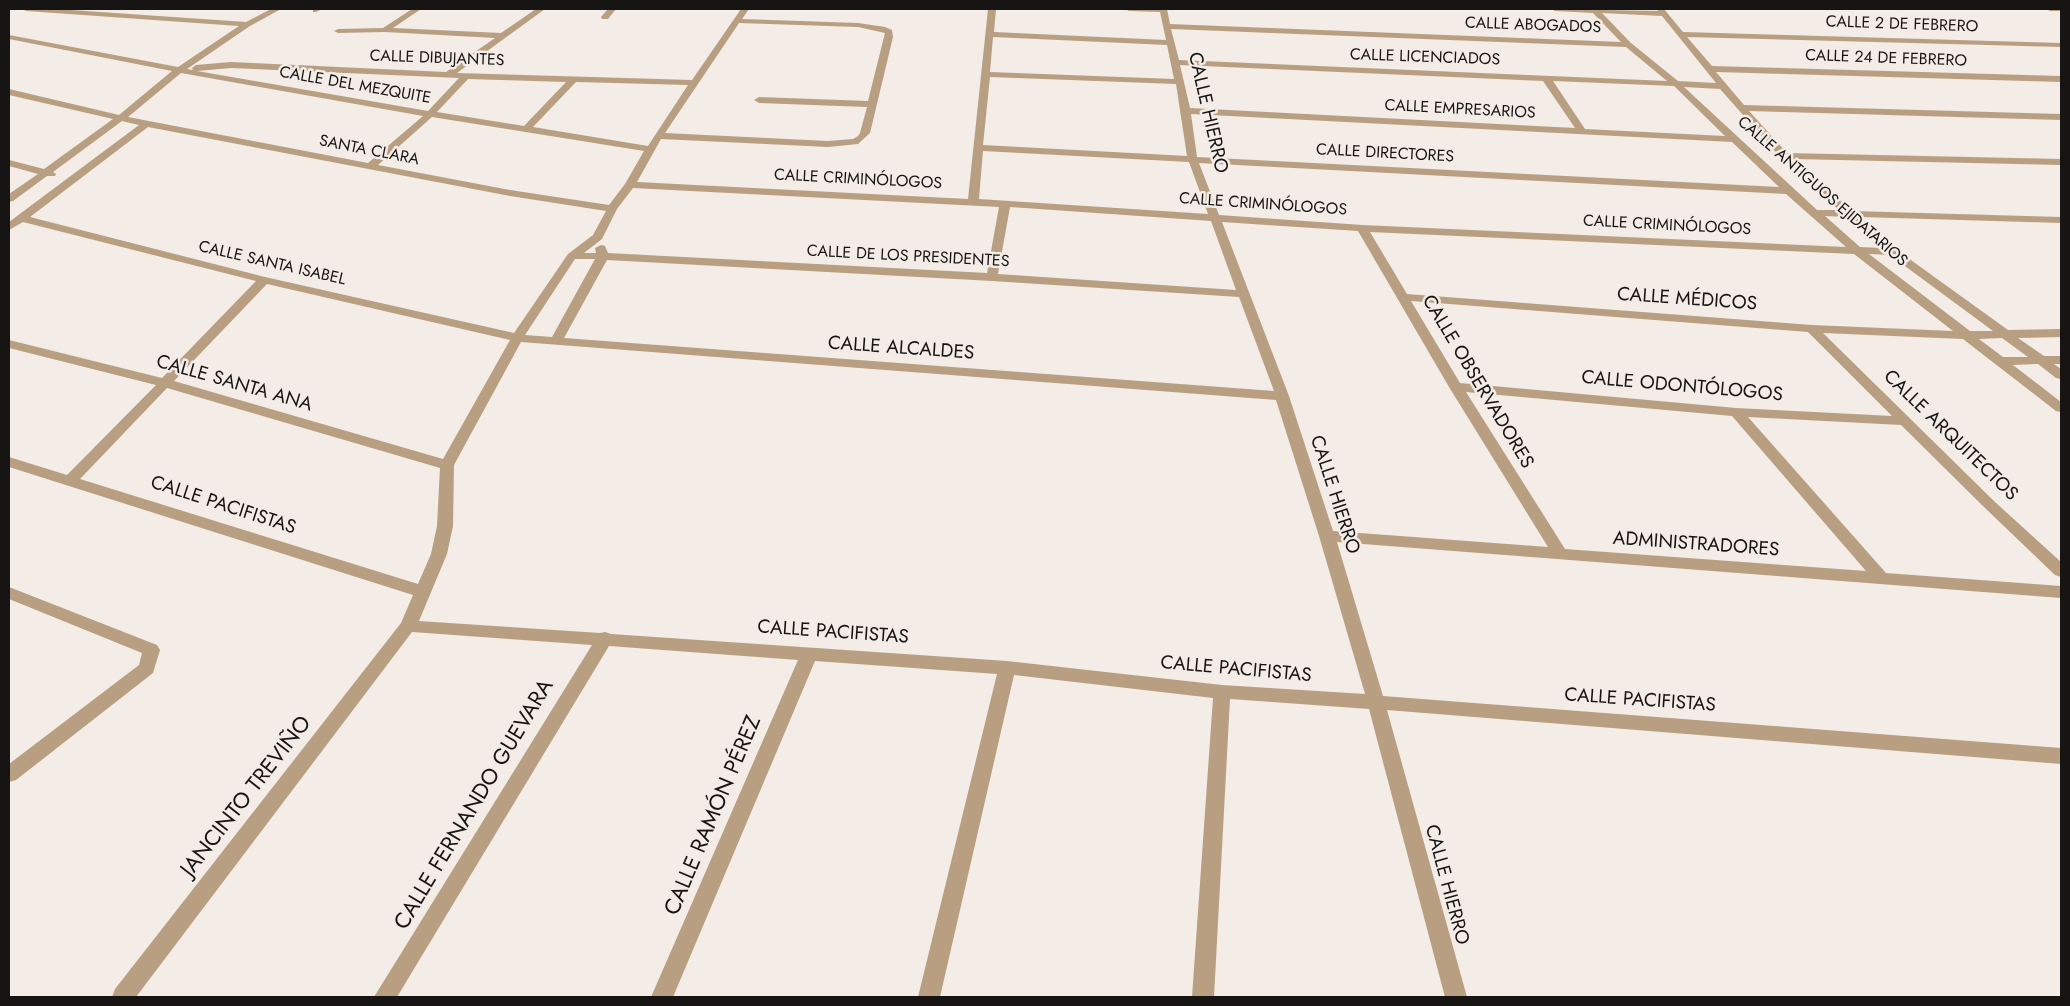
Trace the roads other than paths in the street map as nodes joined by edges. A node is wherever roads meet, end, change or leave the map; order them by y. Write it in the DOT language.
graph roads {
  1 [pos="26,9"];
  2 [pos="277,9"];
  3 [pos="417,9"];
  4 [pos="541,9"];
  5 [pos="612,9"];
  6 [pos="745,9"];
  7 [pos="992,9"];
  8 [pos="1129,9"];
  9 [pos="1555,9"];
  10 [pos="2050,9"];
  11 [pos="2061,9"];
  12 [pos="1163,10"];
  13 [pos="1594,10"];
  14 [pos="1663,12"];
  15 [pos="605,17"];
  16 [pos="738,21"];
  17 [pos="247,24"];
  18 [pos="1167,26"];
  19 [pos="385,30"];
  20 [pos="338,31"];
  21 [pos="990,34"];
  22 [pos="1682,34"];
  23 [pos="9,36"];
  24 [pos="503,36"];
  25 [pos="1171,43"];
  26 [pos="1628,45"];
  27 [pos="2061,45"];
  28 [pos="1175,62"];
  29 [pos="1711,69"];
  30 [pos="179,70"];
  31 [pos="986,74"];
  32 [pos="448,75"];
  33 [pos="466,76"];
  34 [pos="1546,78"];
  35 [pos="574,79"];
  36 [pos="2061,79"];
  37 [pos="1179,82"];
  38 [pos="693,83"];
  39 [pos="1675,83"];
  40 [pos="1723,86"];
  41 [pos="9,92"];
  42 [pos="760,100"];
  43 [pos="872,104"];
  44 [pos="1741,108"];
  45 [pos="1186,112"];
  46 [pos="430,114"];
  47 [pos="2061,117"];
  48 [pos="121,118"];
  49 [pos="146,124"];
  50 [pos="526,129"];
  51 [pos="1582,131"];
  52 [pos="658,136"];
  53 [pos="1733,139"];
  54 [pos="979,148"];
  55 [pos="650,149"];
  56 [pos="1784,156"];
  57 [pos="1193,160"];
  58 [pos="9,162"];
  59 [pos="2061,162"];
  60 [pos="370,167"];
  61 [pos="45,172"];
  62 [pos="72,178"];
  63 [pos="630,185"];
  64 [pos="1789,191"];
  65 [pos="9,199"];
  66 [pos="973,202"];
  67 [pos="1005,204"];
  68 [pos="612,209"];
  69 [pos="1815,213"];
  70 [pos="1848,213"];
  71 [pos="22,218"];
  72 [pos="1215,218"];
  73 [pos="2059,221"];
  74 [pos="9,227"];
  75 [pos="1362,228"];
  76 [pos="598,237"];
  77 [pos="1858,251"];
  78 [pos="1893,252"];
  79 [pos="572,256"];
  80 [pos="603,256"];
  81 [pos="992,277"];
  82 [pos="264,280"];
  83 [pos="1243,294"];
  84 [pos="1404,297"];
  85 [pos="1812,329"];
  86 [pos="2061,333"];
  87 [pos="2006,334"];
  88 [pos="1968,335"];
  89 [pos="517,338"];
  90 [pos="555,342"];
  91 [pos="9,344"];
  92 [pos="2042,360"];
  93 [pos="2061,360"];
  94 [pos="2002,361"];
  95 [pos="2061,375"];
  96 [pos="165,383"];
  97 [pos="1456,387"];
  98 [pos="1282,396"];
  99 [pos="2061,408"];
  100 [pos="1736,412"];
  101 [pos="1904,421"];
  102 [pos="9,462"];
  103 [pos="447,465"];
  104 [pos="71,480"];
  105 [pos="1327,536"];
  106 [pos="1560,554"];
  107 [pos="2061,571"];
  108 [pos="1882,579"];
  109 [pos="423,592"];
  110 [pos="2061,592"];
  111 [pos="9,593"];
  112 [pos="408,626"];
  113 [pos="605,638"];
  114 [pos="810,653"];
  115 [pos="1006,668"];
  116 [pos="1222,692"];
  117 [pos="1376,702"];
  118 [pos="2061,756"];
  119 [pos="9,774"];
  120 [pos="122,997"];
  121 [pos="385,997"];
  122 [pos="662,997"];
  123 [pos="929,997"];
  124 [pos="1202,997"];
  125 [pos="1456,997"];
  1 -- 17 [label="street"];
  2 -- 17 [label="street"];
  3 -- 19 [label="street"];
  4 -- 24 [label="street"];
  5 -- 15 [label="street"];
  6 -- 16 [label="street"];
  7 -- 21 [label="street"];
  8 -- 12 [label="street"];
  9 -- 13 [label="street"];
  10 -- 11 [label="street"];
  12 -- 18 [label="street, CALLE HIERRO"];
  13 -- 14 [label="street"];
  13 -- 26 [label="street, CALLE ANTIGUOS EJIDATARIOS"];
  14 -- 22 [label="street, CALLE ANTIGUOS EJIDATARIOS"];
  16 -- 38 [label="street"];
  16 -- 43 [label="street"];
  17 -- 30 [label="street"];
  18 -- 25 [label="street, CALLE HIERRO"];
  18 -- 26 [label="street, CALLE ABOGADOS"];
  19 -- 20 [label="street"];
  19 -- 24 [label="street"];
  21 -- 25 [label="street"];
  21 -- 31 [label="street"];
  22 -- 27 [label="street, CALLE 2 DE FEBRERO"];
  22 -- 29 [label="street, CALLE ANTIGUOS EJIDATARIOS"];
  23 -- 30 [label="street, CALLE DEL MEZQUITE"];
  24 -- 32 [label="street"];
  25 -- 28 [label="street, CALLE HIERRO"];
  26 -- 39 [label="street, CALLE ANTIGUOS EJIDATARIOS"];
  28 -- 34 [label="street, CALLE LICENCIADOS"];
  28 -- 37 [label="street, CALLE HIERRO"];
  29 -- 36 [label="street, CALLE 24 DE FEBRERO"];
  29 -- 40 [label="street, CALLE ANTIGUOS EJIDATARIOS"];
  30 -- 32 [label="street, CALLE DIBUJANTES"];
  30 -- 46 [label="street, CALLE DEL MEZQUITE"];
  30 -- 48 [label="street"];
  31 -- 37 [label="street"];
  31 -- 54 [label="street"];
  32 -- 33 [label="street, CALLE DIBUJANTES"];
  33 -- 35 [label="street, CALLE DIBUJANTES"];
  33 -- 46 [label="street"];
  34 -- 39 [label="street, CALLE LICENCIADOS"];
  34 -- 51 [label="street"];
  35 -- 38 [label="street, CALLE DIBUJANTES"];
  35 -- 50 [label="street"];
  37 -- 45 [label="street, CALLE HIERRO"];
  38 -- 52 [label="street"];
  39 -- 40 [label="street, CALLE LICENCIADOS"];
  39 -- 53 [label="street, CALLE ANTIGUOS EJIDATARIOS"];
  40 -- 44 [label="street, CALLE ANTIGUOS EJIDATARIOS"];
  41 -- 48 [label="street, SANTA CLARA"];
  42 -- 43 [label="street"];
  43 -- 52 [label="street"];
  44 -- 47 [label="street"];
  44 -- 56 [label="street, CALLE ANTIGUOS EJIDATARIOS"];
  45 -- 51 [label="street, CALLE EMPRESARIOS"];
  45 -- 57 [label="street, CALLE HIERRO"];
  46 -- 50 [label="street, CALLE DEL MEZQUITE"];
  46 -- 60 [label="street"];
  48 -- 49 [label="street, SANTA CLARA"];
  48 -- 61 [label="street"];
  49 -- 60 [label="street, SANTA CLARA"];
  49 -- 62 [label="street"];
  50 -- 55 [label="street, CALLE DEL MEZQUITE"];
  51 -- 53 [label="street, CALLE EMPRESARIOS"];
  52 -- 55 [label="street"];
  53 -- 64 [label="street, CALLE ANTIGUOS EJIDATARIOS"];
  54 -- 57 [label="street, CALLE DIRECTORES"];
  54 -- 66 [label="street"];
  55 -- 63 [label="street"];
  56 -- 59 [label="street"];
  56 -- 70 [label="street, CALLE ANTIGUOS EJIDATARIOS"];
  57 -- 64 [label="street, CALLE DIRECTORES"];
  57 -- 72 [label="street, CALLE HIERRO"];
  58 -- 61 [label="street"];
  60 -- 68 [label="street, SANTA CLARA"];
  61 -- 62 [label="street"];
  61 -- 65 [label="street"];
  62 -- 71 [label="street"];
  63 -- 66 [label="street, CALLE CRIMINÓLOGOS"];
  63 -- 68 [label="street"];
  64 -- 69 [label="street, CALLE ANTIGUOS EJIDATARIOS"];
  66 -- 67 [label="street, CALLE CRIMINÓLOGOS"];
  67 -- 72 [label="street, CALLE CRIMINÓLOGOS"];
  67 -- 81 [label="street"];
  68 -- 76 [label="street"];
  69 -- 70 [label="street"];
  69 -- 77 [label="street, CALLE ANTIGUOS EJIDATARIOS"];
  70 -- 73 [label="street"];
  70 -- 78 [label="street, CALLE ANTIGUOS EJIDATARIOS"];
  71 -- 74 [label="street"];
  71 -- 82 [label="street, CALLE SANTA ISABEL"];
  72 -- 75 [label="street, CALLE CRIMINÓLOGOS"];
  72 -- 83 [label="street, CALLE HIERRO"];
  75 -- 77 [label="street, CALLE CRIMINÓLOGOS"];
  75 -- 84 [label="street, CALLE OBSERVADORES"];
  76 -- 79 [label="street"];
  76 -- 80 [label="street"];
  77 -- 78 [label="street, CALLE CRIMINÓLOGOS"];
  77 -- 88 [label="street, CALLE ANTIGUOS EJIDATARIOS"];
  78 -- 87 [label="street, CALLE ANTIGUOS EJIDATARIOS"];
  79 -- 80 [label="street, CALLE DE LOS PRESIDENTES"];
  79 -- 89 [label="street"];
  80 -- 81 [label="street, CALLE DE LOS PRESIDENTES"];
  80 -- 90 [label="street"];
  81 -- 83 [label="street, CALLE DE LOS PRESIDENTES"];
  82 -- 89 [label="street, CALLE SANTA ISABEL"];
  82 -- 96 [label="street"];
  83 -- 98 [label="street, CALLE HIERRO"];
  84 -- 85 [label="street, CALLE MÉDICOS"];
  84 -- 97 [label="street, CALLE OBSERVADORES"];
  85 -- 88 [label="street, CALLE MÉDICOS"];
  85 -- 101 [label="street, CALLE ARQUITECTOS"];
  86 -- 87 [label="street, CALLE MÉDICOS"];
  87 -- 88 [label="street, CALLE MÉDICOS"];
  87 -- 92 [label="street, CALLE ANTIGUOS EJIDATARIOS"];
  88 -- 94 [label="street, CALLE ANTIGUOS EJIDATARIOS"];
  89 -- 90 [label="street, CALLE ALCALDES"];
  89 -- 103 [label="street"];
  90 -- 98 [label="street, CALLE ALCALDES"];
  91 -- 96 [label="street, CALLE SANTA ANA"];
  92 -- 93 [label="street"];
  92 -- 94 [label="street"];
  92 -- 95 [label="street, CALLE ANTIGUOS EJIDATARIOS"];
  94 -- 99 [label="street, CALLE ANTIGUOS EJIDATARIOS"];
  96 -- 103 [label="street, CALLE SANTA ANA"];
  96 -- 104 [label="street"];
  97 -- 100 [label="street, CALLE ODONTÓLOGOS"];
  97 -- 106 [label="street, CALLE OBSERVADORES"];
  98 -- 105 [label="street, CALLE HIERRO"];
  100 -- 101 [label="street, CALLE ODONTÓLOGOS"];
  100 -- 108 [label="street"];
  101 -- 107 [label="street, CALLE ARQUITECTOS"];
  102 -- 104 [label="street, CALLE PACIFISTAS"];
  103 -- 109 [label="street, JANCINTO TREVIÑO"];
  104 -- 109 [label="street, CALLE PACIFISTAS"];
  105 -- 106 [label="street, ADMINISTRADORES"];
  105 -- 117 [label="street, CALLE HIERRO"];
  106 -- 108 [label="street, ADMINISTRADORES"];
  108 -- 110 [label="street, ADMINISTRADORES"];
  109 -- 112 [label="street, JANCINTO TREVIÑO"];
  111 -- 119 [label="street"];
  112 -- 113 [label="street, CALLE PACIFISTAS"];
  112 -- 120 [label="street, JANCINTO TREVIÑO"];
  113 -- 114 [label="street, CALLE PACIFISTAS"];
  113 -- 121 [label="street, CALLE FERNANDO GUEVARA"];
  114 -- 115 [label="street, CALLE PACIFISTAS"];
  114 -- 122 [label="street, CALLE RAMÓN PÉREZ"];
  115 -- 116 [label="street, CALLE PACIFISTAS"];
  115 -- 123 [label="street"];
  116 -- 117 [label="street, CALLE PACIFISTAS"];
  116 -- 124 [label="street"];
  117 -- 118 [label="street, CALLE PACIFISTAS"];
  117 -- 125 [label="street, CALLE HIERRO"];
}
